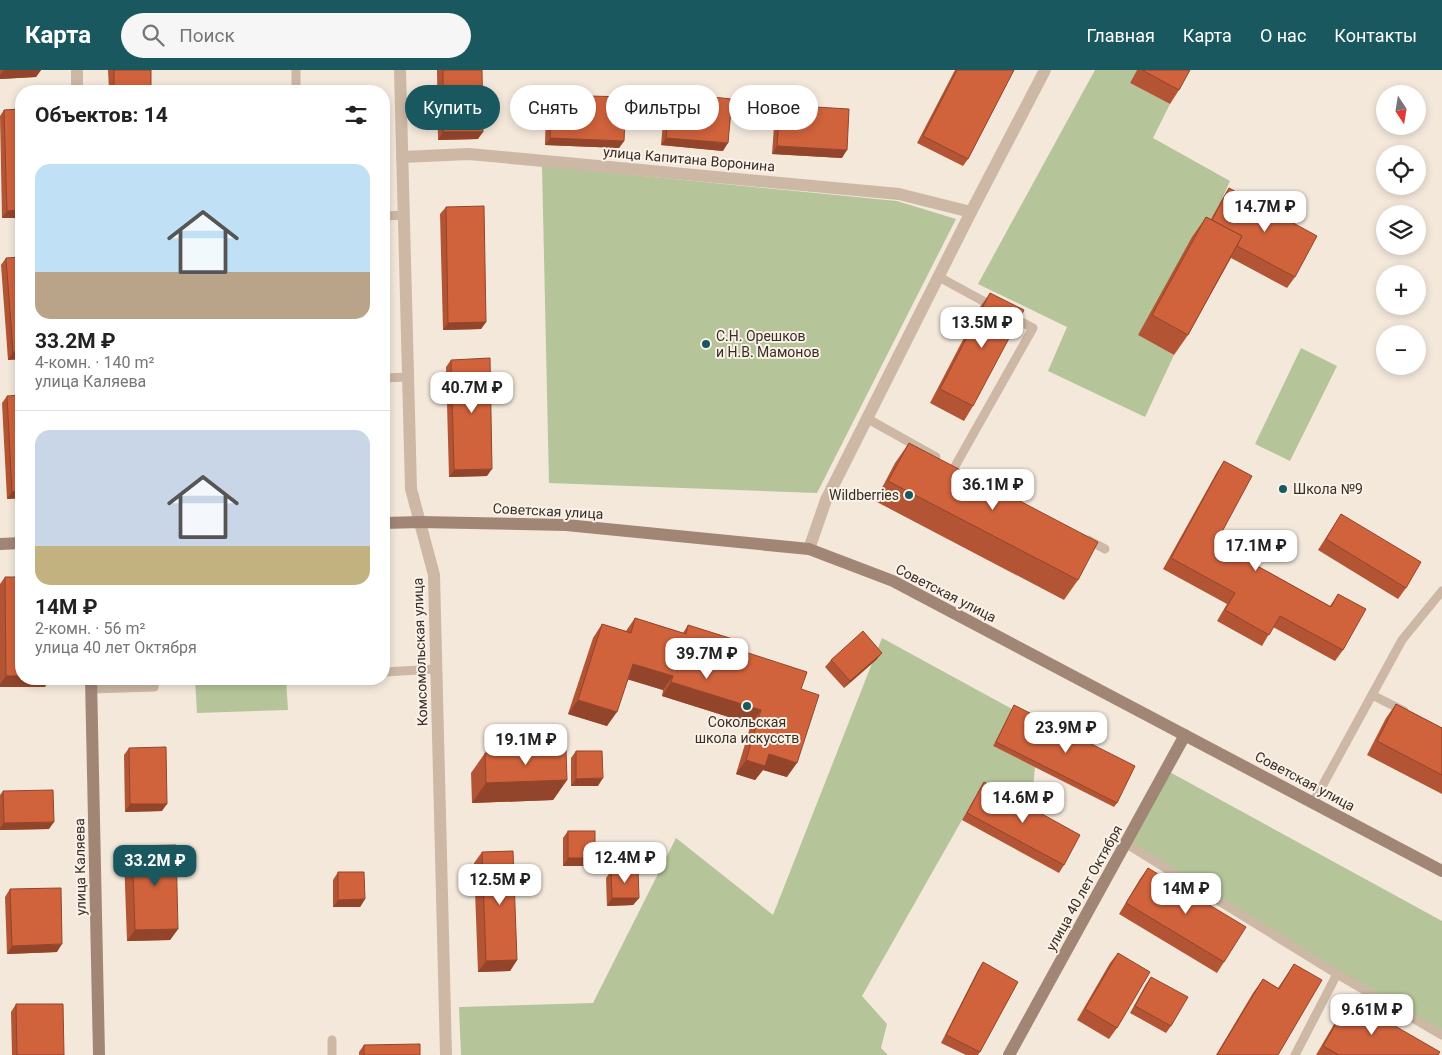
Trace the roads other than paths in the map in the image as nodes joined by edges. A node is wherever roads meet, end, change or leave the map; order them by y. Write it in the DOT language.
graph roads {
  1 [pos="77,70"];
  2 [pos="296,70"];
  3 [pos="400,70"];
  4 [pos="1046,70"];
  5 [pos="78,85"];
  6 [pos="296,85"];
  7 [pos="402,157"];
  8 [pos="971,212"];
  9 [pos="404,215"];
  10 [pos="390,216"];
  11 [pos="939,277"];
  12 [pos="408,377"];
  13 [pos="390,378"];
  14 [pos="868,419"];
  15 [pos="420,522"];
  16 [pos="390,523"];
  17 [pos="1080,535"];
  18 [pos="15,543"];
  19 [pos="0,544"];
  20 [pos="809,549"];
  21 [pos="1105,549"];
  22 [pos="1442,591"];
  23 [pos="436,669"];
  24 [pos="390,672"];
  25 [pos="91,685"];
  26 [pos="112,685"];
  27 [pos="154,685"];
  28 [pos="1372,695"];
  29 [pos="1416,717"];
  30 [pos="1186,735"];
  31 [pos="1313,803"];
  32 [pos="1125,843"];
  33 [pos="1442,871"];
  34 [pos="1337,974"];
  35 [pos="1442,1035"];
  36 [pos="332,1040"];
  37 [pos="100,1055"];
  38 [pos="332,1055"];
  39 [pos="446,1055"];
  40 [pos="1009,1055"];
  41 [pos="1295,1055"];
  1 -- 5 [label="street"];
  2 -- 6 [label="lane"];
  3 -- 7 [label="street, Комсомольская улица"];
  4 -- 8 [label="street"];
  7 -- 8 [label="street, улица Капитана Воронина"];
  7 -- 9 [label="street, Комсомольская улица"];
  8 -- 11 [label="street"];
  9 -- 10 [label="lane"];
  9 -- 12 [label="street, Комсомольская улица"];
  11 -- 14 [label="street"];
  11 -- 14 [label="lane"];
  12 -- 13 [label="lane"];
  12 -- 15 [label="street, Комсомольская улица"];
  14 -- 20 [label="street"];
  15 -- 16 [label="main road, Советская улица"];
  15 -- 20 [label="main road, Советская улица"];
  15 -- 23 [label="street, Комсомольская улица"];
  17 -- 21 [label="lane"];
  18 -- 19 [label="main road"];
  20 -- 30 [label="main road, Советская улица"];
  22 -- 28 [label="lane"];
  23 -- 24 [label="lane"];
  23 -- 39 [label="street, Комсомольская улица"];
  25 -- 37 [label="main road, улица Каляева"];
  26 -- 27 [label="lane"];
  28 -- 29 [label="lane"];
  28 -- 31 [label="lane"];
  30 -- 31 [label="main road, Советская улица"];
  30 -- 32 [label="main road, улица 40 лет Октября"];
  31 -- 33 [label="main road, Советская улица"];
  32 -- 34 [label="lane"];
  32 -- 40 [label="main road, улица 40 лет Октября"];
  34 -- 35 [label="lane"];
  34 -- 41 [label="lane"];
  36 -- 38 [label="lane"];
}
